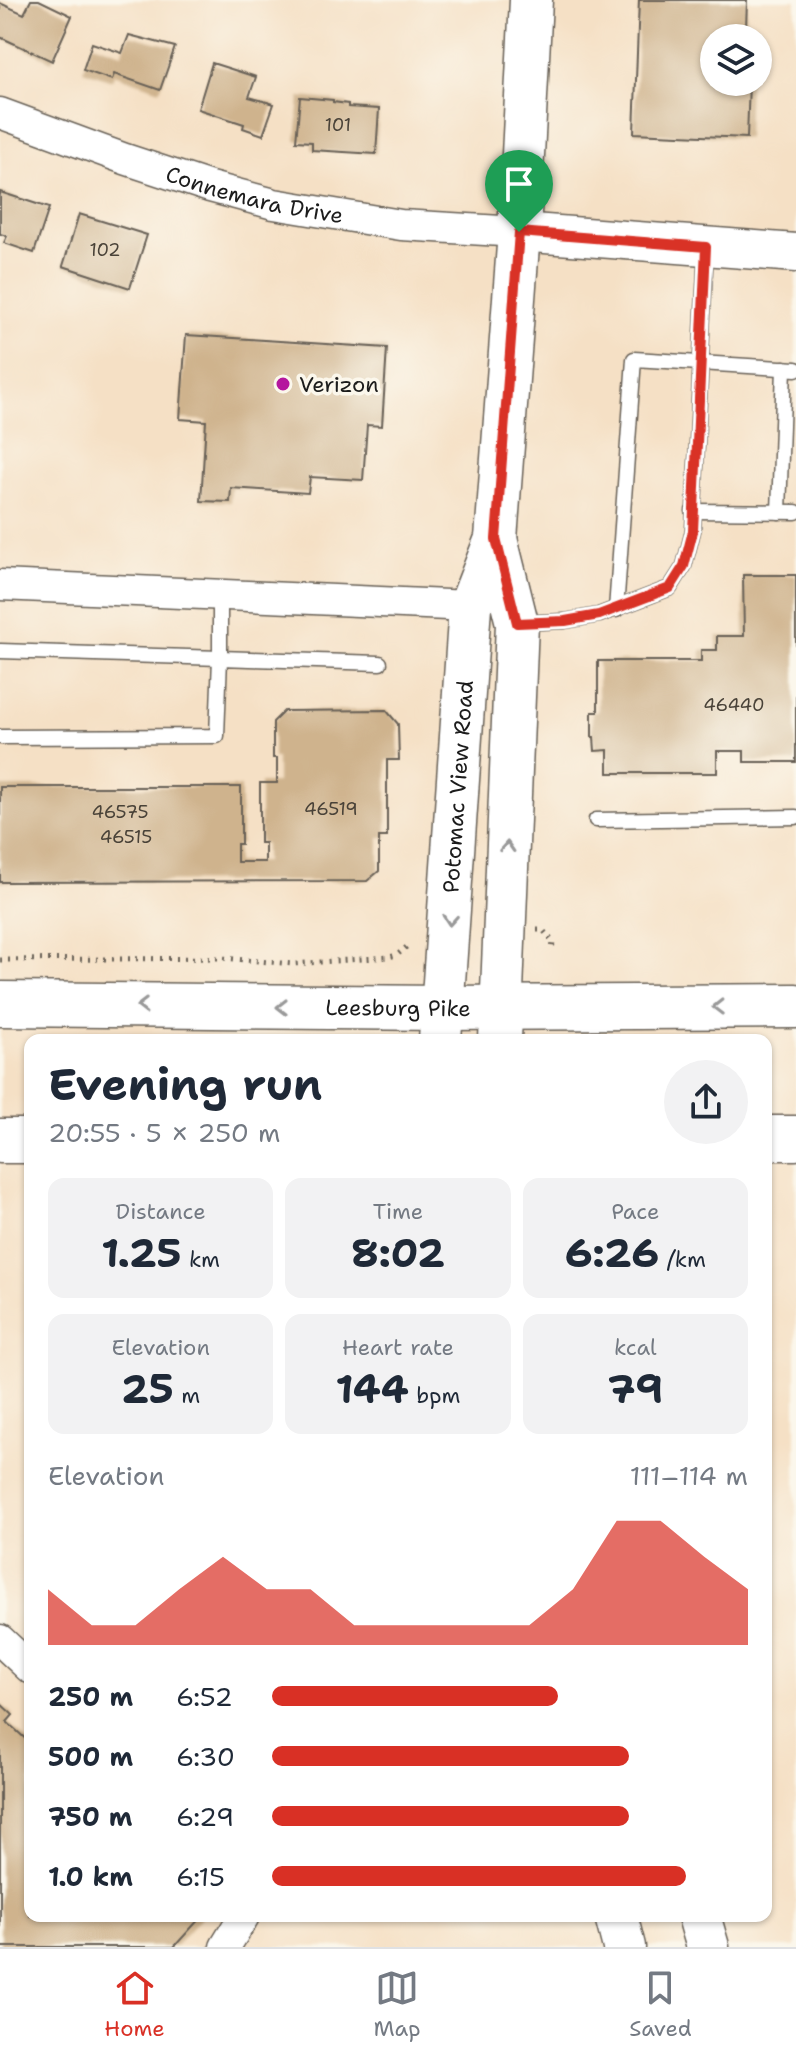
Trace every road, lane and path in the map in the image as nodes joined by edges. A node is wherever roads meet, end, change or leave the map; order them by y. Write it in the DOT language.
graph roads {
  1 [pos="532,3"];
  2 [pos="0,113"];
  3 [pos="519,232"];
  4 [pos="706,247"];
  5 [pos="796,253"];
  6 [pos="701,362"];
  7 [pos="790,368"];
  8 [pos="693,511"];
  9 [pos="779,512"];
  10 [pos="796,512"];
  11 [pos="496,539"];
  12 [pos="0,585"];
  13 [pos="220,593"];
  14 [pos="470,606"];
  15 [pos="616,610"];
  16 [pos="517,623"];
  17 [pos="0,651"];
  18 [pos="220,658"];
  19 [pos="380,663"];
  20 [pos="0,737"];
  21 [pos="796,817"];
  22 [pos="596,820"];
  23 [pos="532,930"];
  24 [pos="416,936"];
  25 [pos="552,952"];
  26 [pos="0,960"];
  27 [pos="7,1002"];
  28 [pos="796,1006"];
  29 [pos="442,1024"];
  30 [pos="500,1024"];
  31 [pos="772,1138"];
  32 [pos="796,1138"];
  33 [pos="0,1141"];
  34 [pos="24,1141"];
  35 [pos="0,1640"];
  36 [pos="24,1662"];
  37 [pos="240,1922"];
  38 [pos="618,1922"];
  39 [pos="701,1922"];
  40 [pos="225,1947"];
  41 [pos="624,1947"];
  42 [pos="708,1947"];
  1 -- 3 [label="main road, Potomac View Road"];
  2 -- 3 [label="street, Connemara Drive"];
  3 -- 4 [label="street"];
  3 -- 11 [label="main road, Potomac View Road"];
  4 -- 5 [label="street"];
  4 -- 6 [label="lane"];
  6 -- 7 [label="lane"];
  6 -- 8 [label="lane"];
  6 -- 15 [label="lane"];
  7 -- 9 [label="lane"];
  8 -- 9 [label="lane"];
  8 -- 15 [label="lane"];
  9 -- 10 [label="lane"];
  11 -- 14 [label="main road, Potomac View Road"];
  11 -- 16 [label="main road, Potomac View Road"];
  12 -- 13 [label="street"];
  13 -- 14 [label="street"];
  13 -- 18 [label="lane"];
  14 -- 29 [label="main road, Potomac View Road, one-way"];
  15 -- 16 [label="lane"];
  30 -- 16 [label="main road, Potomac View Road, one-way"];
  17 -- 18 [label="lane"];
  18 -- 19 [label="lane"];
  18 -- 20 [label="lane"];
  21 -- 22 [label="lane"];
  23 -- 25 [label="path"];
  24 -- 26 [label="path"];
  29 -- 27 [label="highway, Leesburg Pike, one-way"];
  28 -- 30 [label="highway, Leesburg Pike, one-way"];
  29 -- 30 [label="highway, Leesburg Pike"];
  31 -- 32 [label="highway"];
  33 -- 34 [label="highway"];
  35 -- 36 [label="street"];
  37 -- 40 [label="street"];
  38 -- 41 [label="main road"];
  39 -- 42 [label="main road"];
}
